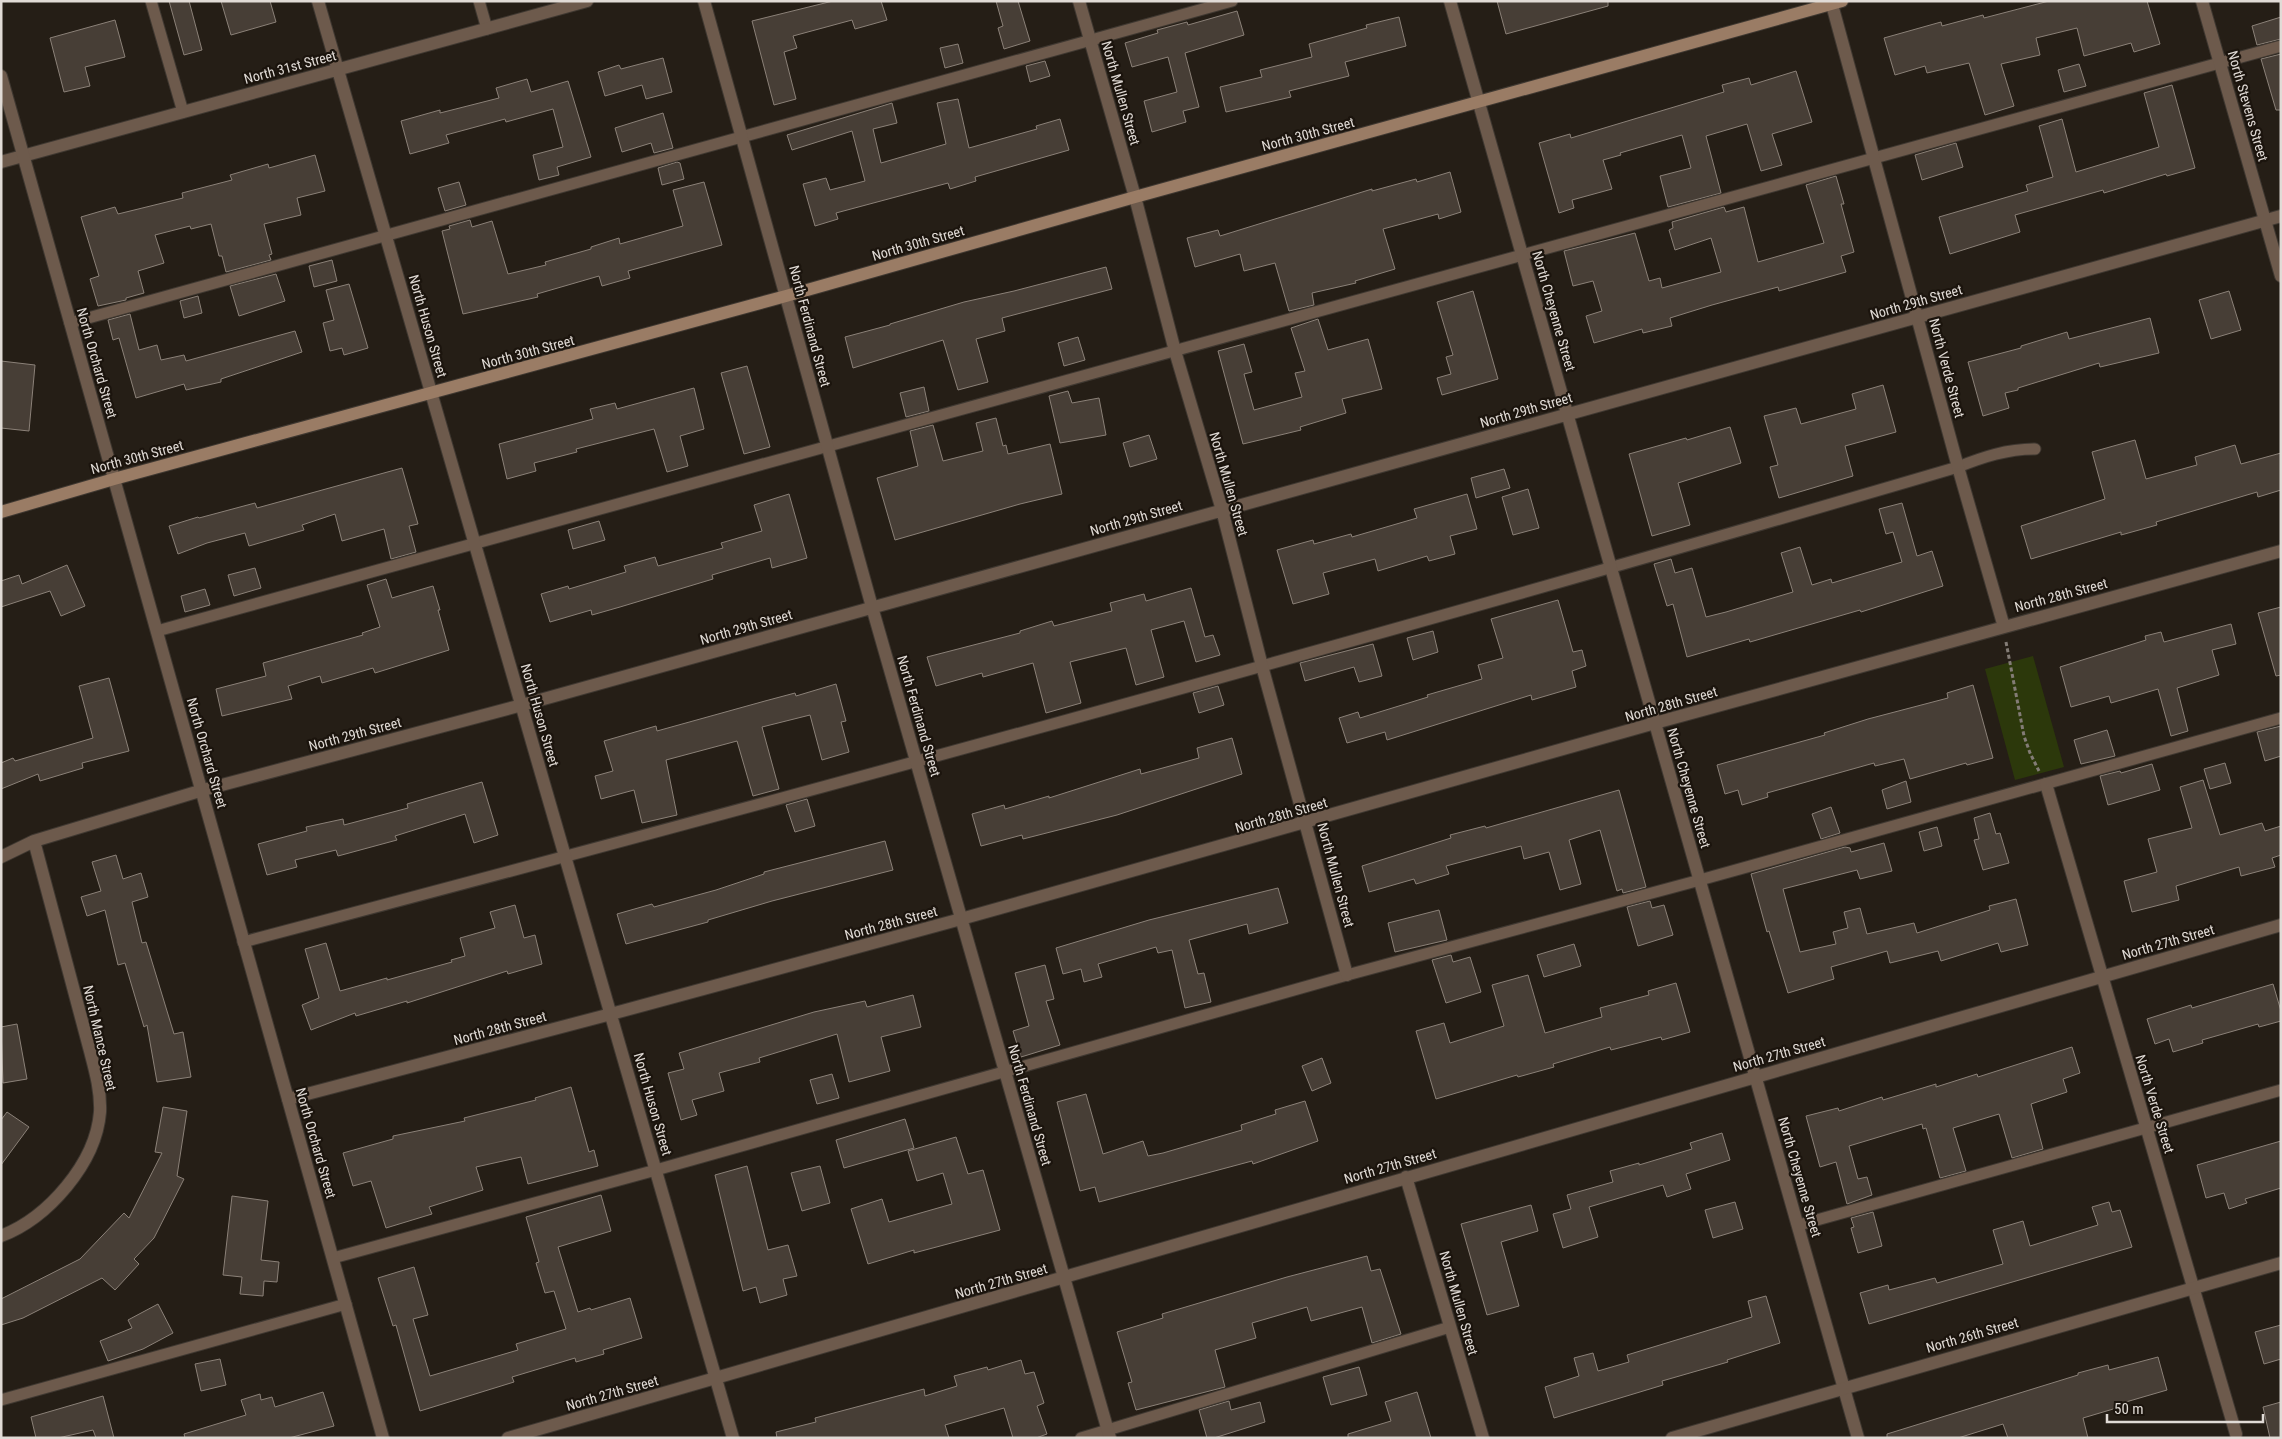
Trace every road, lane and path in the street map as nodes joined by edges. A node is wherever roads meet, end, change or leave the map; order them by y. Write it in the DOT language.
graph roads {
  1 [pos="151,1"];
  2 [pos="318,1"];
  3 [pos="479,1"];
  4 [pos="587,1"];
  5 [pos="704,1"];
  6 [pos="1080,1"];
  7 [pos="1232,1"];
  8 [pos="1450,1"];
  9 [pos="2202,1"];
  10 [pos="1835,2"];
  11 [pos="487,29"];
  12 [pos="1090,40"];
  13 [pos="2281,46"];
  14 [pos="2220,63"];
  15 [pos="338,70"];
  16 [pos="1,76"];
  17 [pos="1479,102"];
  18 [pos="183,112"];
  19 [pos="742,138"];
  20 [pos="23,156"];
  21 [pos="1875,158"];
  22 [pos="1,162"];
  23 [pos="1136,197"];
  24 [pos="2281,216"];
  25 [pos="2265,220"];
  26 [pos="386,237"];
  27 [pos="1522,255"];
  28 [pos="2281,276"];
  29 [pos="786,296"];
  30 [pos="1918,317"];
  31 [pos="70,323"];
  32 [pos="1175,351"];
  33 [pos="432,394"];
  34 [pos="1568,414"];
  35 [pos="828,446"];
  36 [pos="2035,449"];
  37 [pos="1958,468"];
  38 [pos="114,479"];
  39 [pos="1222,510"];
  40 [pos="1,512"];
  41 [pos="475,544"];
  42 [pos="2281,551"];
  43 [pos="1612,569"];
  44 [pos="872,607"];
  45 [pos="2004,627"];
  46 [pos="157,631"];
  47 [pos="1262,666"];
  48 [pos="522,705"];
  49 [pos="2281,718"];
  50 [pos="1656,723"];
  51 [pos="916,760"];
  52 [pos="2046,784"];
  53 [pos="203,790"];
  54 [pos="1307,823"];
  55 [pos="34,841"];
  56 [pos="1,857"];
  57 [pos="566,857"];
  58 [pos="1700,880"];
  59 [pos="961,919"];
  60 [pos="2281,925"];
  61 [pos="243,942"];
  62 [pos="1347,975"];
  63 [pos="2101,976"];
  64 [pos="611,1014"];
  65 [pos="1006,1073"];
  66 [pos="1756,1076"];
  67 [pos="2281,1090"];
  68 [pos="288,1099"];
  69 [pos="2147,1129"];
  70 [pos="656,1170"];
  71 [pos="1406,1177"];
  72 [pos="1799,1224"];
  73 [pos="1,1236"];
  74 [pos="333,1258"];
  75 [pos="2281,1262"];
  76 [pos="1064,1278"];
  77 [pos="2193,1288"];
  78 [pos="346,1304"];
  79 [pos="1450,1327"];
  80 [pos="716,1379"];
  81 [pos="1844,1388"];
  82 [pos="1,1400"];
  83 [pos="1109,1434"];
  84 [pos="2233,1436"];
  85 [pos="383,1438"];
  86 [pos="508,1438"];
  87 [pos="733,1438"];
  88 [pos="1081,1438"];
  89 [pos="1483,1438"];
  90 [pos="1672,1438"];
  91 [pos="1858,1438"];
  1 -- 18 [label="lane"];
  2 -- 15 [label="street, North Huson Street"];
  3 -- 11 [label="lane"];
  4 -- 11 [label="street, North 31st Street"];
  5 -- 19 [label="street, North Ferdinand Street"];
  6 -- 12 [label="street, North Mullen Street"];
  7 -- 12 [label="lane"];
  8 -- 17 [label="street, North Cheyenne Street"];
  9 -- 14 [label="street, North Stevens Street"];
  10 -- 17 [label="main road, North 30th Street"];
  10 -- 21 [label="street, North Verde Street"];
  11 -- 15 [label="street, North 31st Street"];
  12 -- 19 [label="lane"];
  12 -- 23 [label="street, North Mullen Street"];
  13 -- 14 [label="lane"];
  14 -- 21 [label="lane"];
  14 -- 25 [label="street, North Stevens Street"];
  15 -- 18 [label="street, North 31st Street"];
  15 -- 26 [label="street, North Huson Street"];
  16 -- 20 [label="street, North Orchard Street"];
  17 -- 23 [label="main road, North 30th Street"];
  17 -- 27 [label="street, North Cheyenne Street"];
  18 -- 20 [label="street, North 31st Street"];
  19 -- 26 [label="lane"];
  19 -- 29 [label="street, North Ferdinand Street"];
  20 -- 22 [label="street, North 31st Street"];
  20 -- 31 [label="street, North Orchard Street"];
  21 -- 27 [label="lane"];
  21 -- 30 [label="street, North Verde Street"];
  23 -- 29 [label="main road, North 30th Street"];
  23 -- 32 [label="street, North Mullen Street"];
  24 -- 25 [label="street, North 29th Street"];
  25 -- 28 [label="street, North Stevens Street"];
  25 -- 30 [label="street, North 29th Street"];
  26 -- 31 [label="lane"];
  26 -- 33 [label="street, North Huson Street"];
  27 -- 32 [label="lane"];
  27 -- 34 [label="street, North Cheyenne Street"];
  29 -- 33 [label="main road, North 30th Street"];
  29 -- 35 [label="street, North Ferdinand Street"];
  30 -- 34 [label="street, North 29th Street"];
  30 -- 37 [label="street, North Verde Street"];
  31 -- 38 [label="street, North Orchard Street"];
  32 -- 35 [label="lane"];
  32 -- 39 [label="street, North Mullen Street"];
  33 -- 38 [label="main road, North 30th Street"];
  33 -- 41 [label="street, North Huson Street"];
  34 -- 39 [label="street, North 29th Street"];
  34 -- 43 [label="street, North Cheyenne Street"];
  35 -- 41 [label="lane"];
  35 -- 44 [label="street, North Ferdinand Street"];
  36 -- 37 [label="lane"];
  37 -- 43 [label="lane"];
  37 -- 45 [label="street, North Verde Street"];
  38 -- 40 [label="main road, North 30th Street"];
  38 -- 46 [label="street, North Orchard Street"];
  39 -- 44 [label="street, North 29th Street"];
  39 -- 47 [label="street, North Mullen Street"];
  41 -- 46 [label="lane"];
  41 -- 48 [label="street, North Huson Street"];
  42 -- 45 [label="street, North 28th Street"];
  43 -- 47 [label="lane"];
  43 -- 50 [label="street, North Cheyenne Street"];
  44 -- 48 [label="street, North 29th Street"];
  44 -- 51 [label="street, North Ferdinand Street"];
  45 -- 50 [label="street, North 28th Street"];
  45 -- 52 [label="path"];
  46 -- 53 [label="street, North Orchard Street"];
  47 -- 51 [label="lane"];
  47 -- 54 [label="street, North Mullen Street"];
  48 -- 53 [label="street, North 29th Street"];
  48 -- 57 [label="street, North Huson Street"];
  49 -- 52 [label="lane"];
  50 -- 54 [label="street, North 28th Street"];
  50 -- 58 [label="street, North Cheyenne Street"];
  51 -- 57 [label="lane"];
  51 -- 59 [label="street, North Ferdinand Street"];
  52 -- 58 [label="lane"];
  52 -- 63 [label="street, North Verde Street"];
  53 -- 55 [label="street, North 29th Street"];
  53 -- 61 [label="street, North Orchard Street"];
  54 -- 59 [label="street, North 28th Street"];
  54 -- 62 [label="street, North Mullen Street"];
  55 -- 56 [label="street, North 29th Street"];
  55 -- 73 [label="street, North Mance Street"];
  57 -- 61 [label="lane"];
  57 -- 64 [label="street, North Huson Street"];
  58 -- 62 [label="lane"];
  58 -- 66 [label="street, North Cheyenne Street"];
  59 -- 64 [label="street, North 28th Street"];
  59 -- 65 [label="street, North Ferdinand Street"];
  60 -- 63 [label="street, North 27th Street"];
  61 -- 68 [label="street, North Orchard Street"];
  62 -- 65 [label="lane"];
  63 -- 66 [label="street, North 27th Street"];
  63 -- 69 [label="street, North Verde Street"];
  64 -- 68 [label="street, North 28th Street"];
  64 -- 70 [label="street, North Huson Street"];
  65 -- 70 [label="lane"];
  65 -- 76 [label="street, North Ferdinand Street"];
  66 -- 71 [label="street, North 27th Street"];
  66 -- 72 [label="street, North Cheyenne Street"];
  67 -- 69 [label="lane"];
  68 -- 74 [label="street, North Orchard Street"];
  69 -- 72 [label="lane"];
  69 -- 77 [label="street, North Verde Street"];
  70 -- 74 [label="lane"];
  70 -- 80 [label="street, North Huson Street"];
  71 -- 76 [label="street, North 27th Street"];
  71 -- 79 [label="street, North Mullen Street"];
  72 -- 81 [label="street, North Cheyenne Street"];
  74 -- 78 [label="street, North Orchard Street"];
  75 -- 77 [label="street, North 26th Street"];
  76 -- 80 [label="street, North 27th Street"];
  76 -- 83 [label="street, North Ferdinand Street"];
  77 -- 81 [label="street, North 26th Street"];
  77 -- 84 [label="street, North Verde Street"];
  78 -- 82 [label="lane"];
  78 -- 85 [label="street, North Orchard Street"];
  79 -- 83 [label="lane"];
  79 -- 89 [label="street, North Mullen Street"];
  80 -- 86 [label="street, North 27th Street"];
  80 -- 87 [label="street, North Huson Street"];
  81 -- 90 [label="street, North 26th Street"];
  81 -- 91 [label="street, North Cheyenne Street"];
  83 -- 88 [label="lane"];
}
